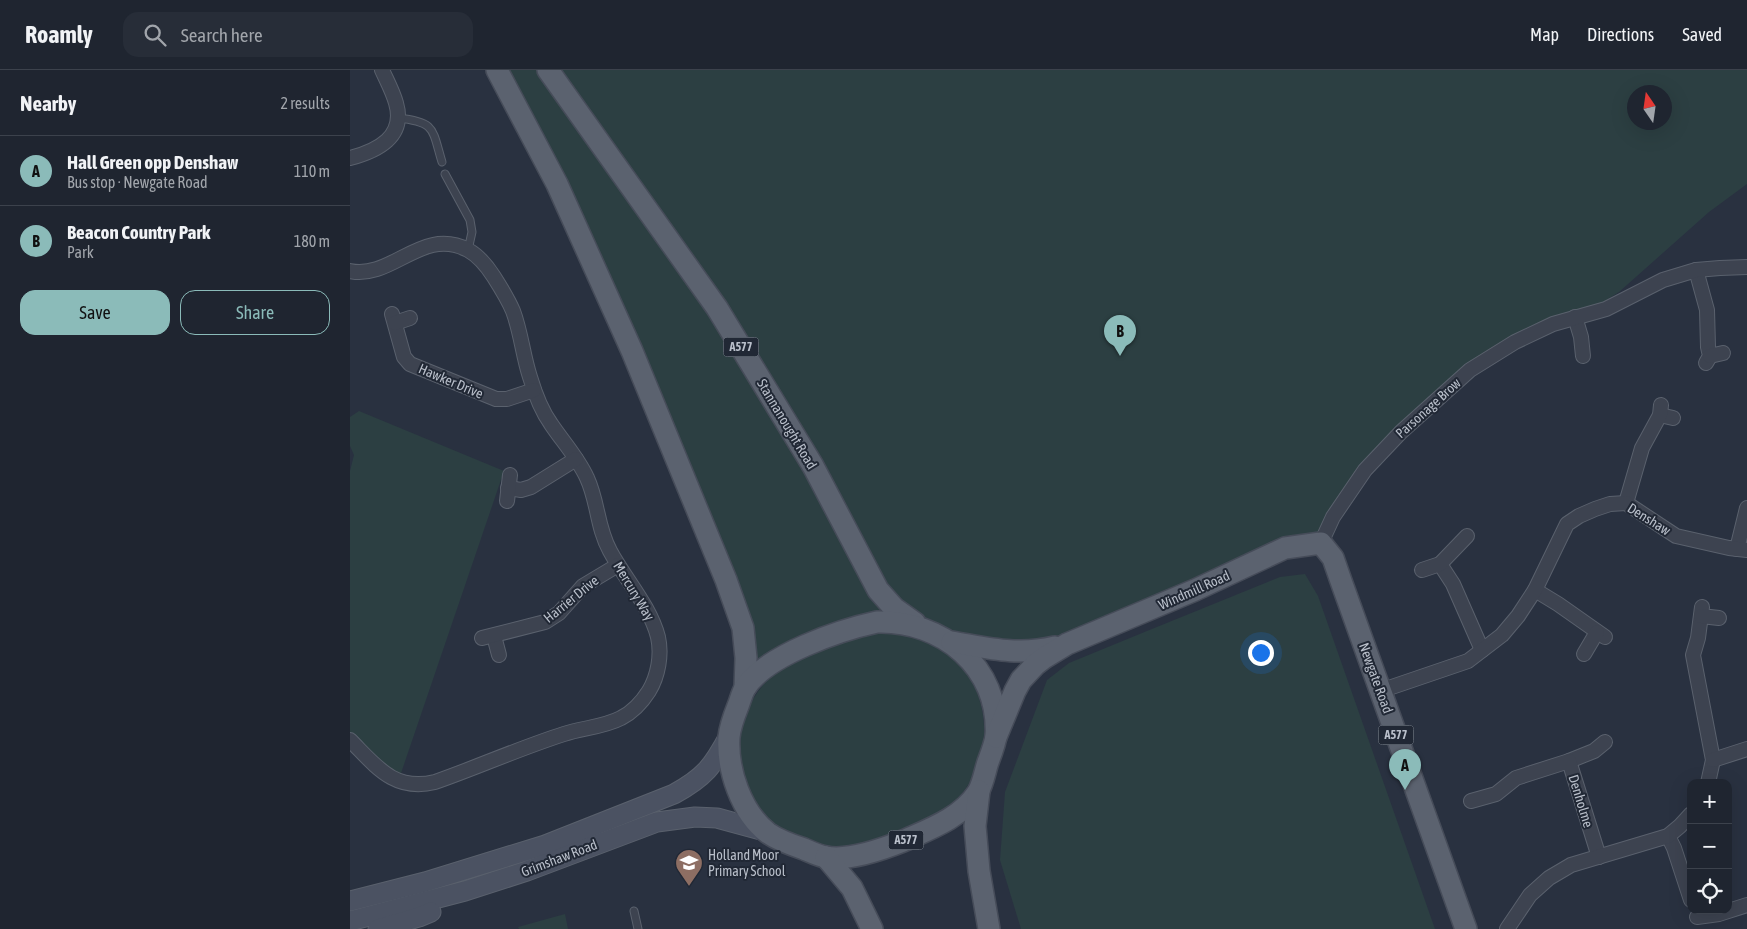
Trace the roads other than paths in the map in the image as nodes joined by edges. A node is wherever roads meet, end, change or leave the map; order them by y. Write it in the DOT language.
graph roads {
  1 [pos="382,70"];
  2 [pos="497,70"];
  3 [pos="548,70"];
  4 [pos="398,118"];
  5 [pos="350,158"];
  6 [pos="442,162"];
  7 [pos="445,174"];
  8 [pos="468,250"];
  9 [pos="1747,268"];
  10 [pos="1696,270"];
  11 [pos="350,271"];
  12 [pos="1575,317"];
  13 [pos="410,318"];
  14 [pos="1713,357"];
  15 [pos="1582,358"];
  16 [pos="534,390"];
  17 [pos="1665,412"];
  18 [pos="576,459"];
  19 [pos="508,488"];
  20 [pos="1626,503"];
  21 [pos="1747,508"];
  22 [pos="1467,536"];
  23 [pos="1321,543"];
  24 [pos="1742,550"];
  25 [pos="1440,564"];
  26 [pos="618,565"];
  27 [pos="1422,570"];
  28 [pos="1536,590"];
  29 [pos="1719,618"];
  30 [pos="922,628"];
  31 [pos="949,641"];
  32 [pos="1068,644"];
  33 [pos="1482,650"];
  34 [pos="1584,654"];
  35 [pos="499,655"];
  36 [pos="745,688"];
  37 [pos="1380,691"];
  38 [pos="729,736"];
  39 [pos="996,737"];
  40 [pos="350,740"];
  41 [pos="1605,742"];
  42 [pos="1747,749"];
  43 [pos="1713,760"];
  44 [pos="1569,761"];
  45 [pos="1709,779"];
  46 [pos="979,791"];
  47 [pos="1476,796"];
  48 [pos="1687,818"];
  49 [pos="768,832"];
  50 [pos="1668,836"];
  51 [pos="1598,856"];
  52 [pos="826,857"];
  53 [pos="527,871"];
  54 [pos="425,882"];
  55 [pos="1687,888"];
  56 [pos="350,890"];
  57 [pos="350,901"];
  58 [pos="1747,905"];
  59 [pos="634,911"];
  60 [pos="1695,919"];
  61 [pos="350,921"];
  62 [pos="378,929"];
  63 [pos="638,929"];
  64 [pos="872,929"];
  65 [pos="989,929"];
  66 [pos="1466,929"];
  67 [pos="1507,929"];
  1 -- 4 [label="street"];
  2 -- 36 [label="main road, A577"];
  3 -- 30 [label="main road, Stannanought Road / A577"];
  4 -- 5 [label="street"];
  4 -- 6 [label="lane"];
  7 -- 8 [label="lane"];
  8 -- 11 [label="street, Mercury Way"];
  8 -- 16 [label="street, Mercury Way"];
  9 -- 10 [label="street, Parsonage Brow"];
  10 -- 12 [label="street, Parsonage Brow"];
  10 -- 14 [label="street"];
  12 -- 15 [label="street"];
  12 -- 23 [label="street, Parsonage Brow"];
  13 -- 16 [label="street, Hawker Drive"];
  16 -- 18 [label="street, Mercury Way"];
  17 -- 20 [label="street"];
  18 -- 19 [label="street"];
  18 -- 26 [label="street, Mercury Way"];
  20 -- 24 [label="street, Denshaw"];
  20 -- 28 [label="street, Denshaw"];
  21 -- 24 [label="street"];
  22 -- 25 [label="street"];
  23 -- 32 [label="main road, Windmill Road / A577"];
  23 -- 37 [label="main road, Newgate Road / A577"];
  25 -- 27 [label="street"];
  25 -- 33 [label="street"];
  26 -- 35 [label="street, Harrier Drive"];
  26 -- 40 [label="street, Mercury Way"];
  28 -- 33 [label="street, Denshaw"];
  28 -- 34 [label="street"];
  29 -- 43 [label="street"];
  30 -- 31 [label="main road, A577"];
  30 -- 36 [label="main road, A577"];
  31 -- 32 [label="main road, Windmill Road / A577"];
  31 -- 39 [label="main road, A577"];
  32 -- 39 [label="main road, Windmill Road / A577"];
  33 -- 37 [label="street, Denshaw"];
  36 -- 38 [label="main road, A577"];
  37 -- 66 [label="main road, Newgate Road / A577"];
  38 -- 49 [label="main road, A577"];
  38 -- 54 [label="main road, Grimshaw Road"];
  39 -- 46 [label="main road, A577"];
  41 -- 44 [label="street"];
  42 -- 43 [label="street"];
  43 -- 45 [label="street"];
  44 -- 47 [label="street, Denholme"];
  44 -- 51 [label="street, Denholme"];
  46 -- 52 [label="main road, A577"];
  46 -- 65 [label="main road, A577"];
  48 -- 50 [label="street"];
  49 -- 52 [label="main road, A577"];
  49 -- 53 [label="main road, Grimshaw Road"];
  50 -- 51 [label="street"];
  50 -- 55 [label="street"];
  51 -- 67 [label="street"];
  52 -- 64 [label="main road"];
  53 -- 61 [label="main road, Grimshaw Road"];
  53 -- 62 [label="main road"];
  54 -- 56 [label="main road"];
  54 -- 57 [label="main road, Grimshaw Road"];
  58 -- 60 [label="street"];
  59 -- 63 [label="lane"];
}
